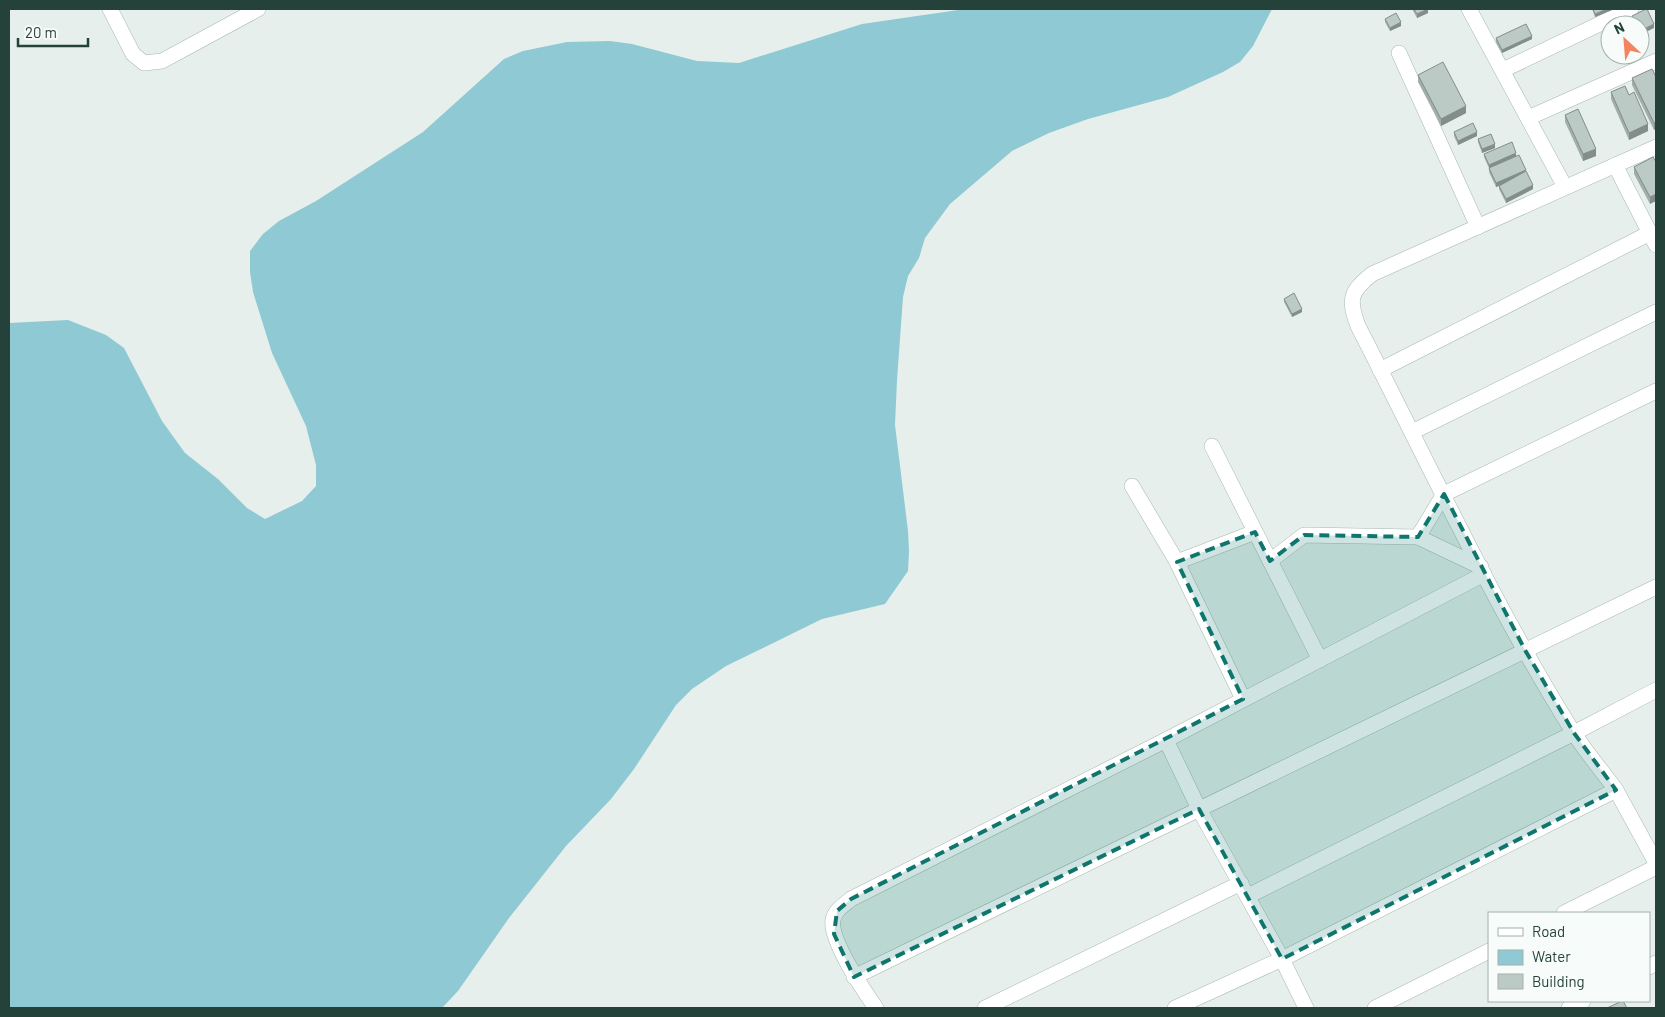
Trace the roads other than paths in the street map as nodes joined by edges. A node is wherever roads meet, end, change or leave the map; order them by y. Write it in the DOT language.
graph roads {
  1 [pos="110,9"];
  2 [pos="258,9"];
  3 [pos="1469,9"];
  4 [pos="1631,9"];
  5 [pos="1399,53"];
  6 [pos="1656,61"];
  7 [pos="1503,70"];
  8 [pos="1528,118"];
  9 [pos="1656,147"];
  10 [pos="1615,165"];
  11 [pos="1565,187"];
  12 [pos="1478,227"];
  13 [pos="1653,239"];
  14 [pos="1656,312"];
  15 [pos="1380,370"];
  16 [pos="1656,391"];
  17 [pos="1412,432"];
  18 [pos="1212,446"];
  19 [pos="1132,486"];
  20 [pos="1444,494"];
  21 [pos="1255,532"];
  22 [pos="1418,537"];
  23 [pos="1270,561"];
  24 [pos="1177,562"];
  25 [pos="1483,571"];
  26 [pos="1656,587"];
  27 [pos="1525,650"];
  28 [pos="1320,660"];
  29 [pos="1656,690"];
  30 [pos="1243,699"];
  31 [pos="1574,733"];
  32 [pos="1166,740"];
  33 [pos="1616,790"];
  34 [pos="1199,809"];
  35 [pos="1656,863"];
  36 [pos="1656,867"];
  37 [pos="1244,890"];
  38 [pos="1566,912"];
  39 [pos="1488,952"];
  40 [pos="1282,958"];
  41 [pos="854,976"];
  42 [pos="1581,1002"];
  43 [pos="876,1008"];
  44 [pos="984,1008"];
  45 [pos="1175,1008"];
  46 [pos="1306,1008"];
  47 [pos="1375,1008"];
  48 [pos="1569,1008"];
  1 -- 2 [label="street"];
  3 -- 7 [label="street"];
  4 -- 7 [label="street"];
  5 -- 12 [label="street"];
  6 -- 8 [label="street"];
  7 -- 8 [label="street"];
  8 -- 11 [label="street"];
  9 -- 10 [label="street"];
  10 -- 11 [label="street"];
  10 -- 13 [label="street"];
  11 -- 12 [label="street"];
  12 -- 15 [label="street"];
  13 -- 15 [label="street"];
  14 -- 17 [label="street"];
  15 -- 17 [label="street"];
  16 -- 20 [label="street"];
  17 -- 20 [label="street"];
  18 -- 21 [label="street"];
  19 -- 24 [label="street"];
  20 -- 22 [label="street"];
  20 -- 25 [label="street"];
  21 -- 23 [label="street"];
  21 -- 24 [label="street"];
  22 -- 23 [label="street"];
  22 -- 25 [label="street"];
  23 -- 28 [label="street"];
  24 -- 30 [label="street"];
  25 -- 27 [label="street"];
  25 -- 28 [label="street"];
  26 -- 27 [label="street"];
  27 -- 31 [label="street"];
  27 -- 34 [label="street"];
  28 -- 30 [label="street"];
  29 -- 31 [label="street"];
  30 -- 32 [label="street"];
  31 -- 33 [label="street"];
  31 -- 37 [label="street"];
  32 -- 34 [label="street"];
  32 -- 41 [label="street"];
  33 -- 35 [label="street"];
  33 -- 40 [label="street"];
  34 -- 37 [label="street"];
  34 -- 41 [label="street"];
  36 -- 38 [label="street"];
  37 -- 40 [label="street"];
  37 -- 44 [label="street"];
  39 -- 47 [label="street"];
  40 -- 45 [label="street"];
  40 -- 46 [label="street"];
  41 -- 43 [label="street"];
  42 -- 48 [label="street"];
}
